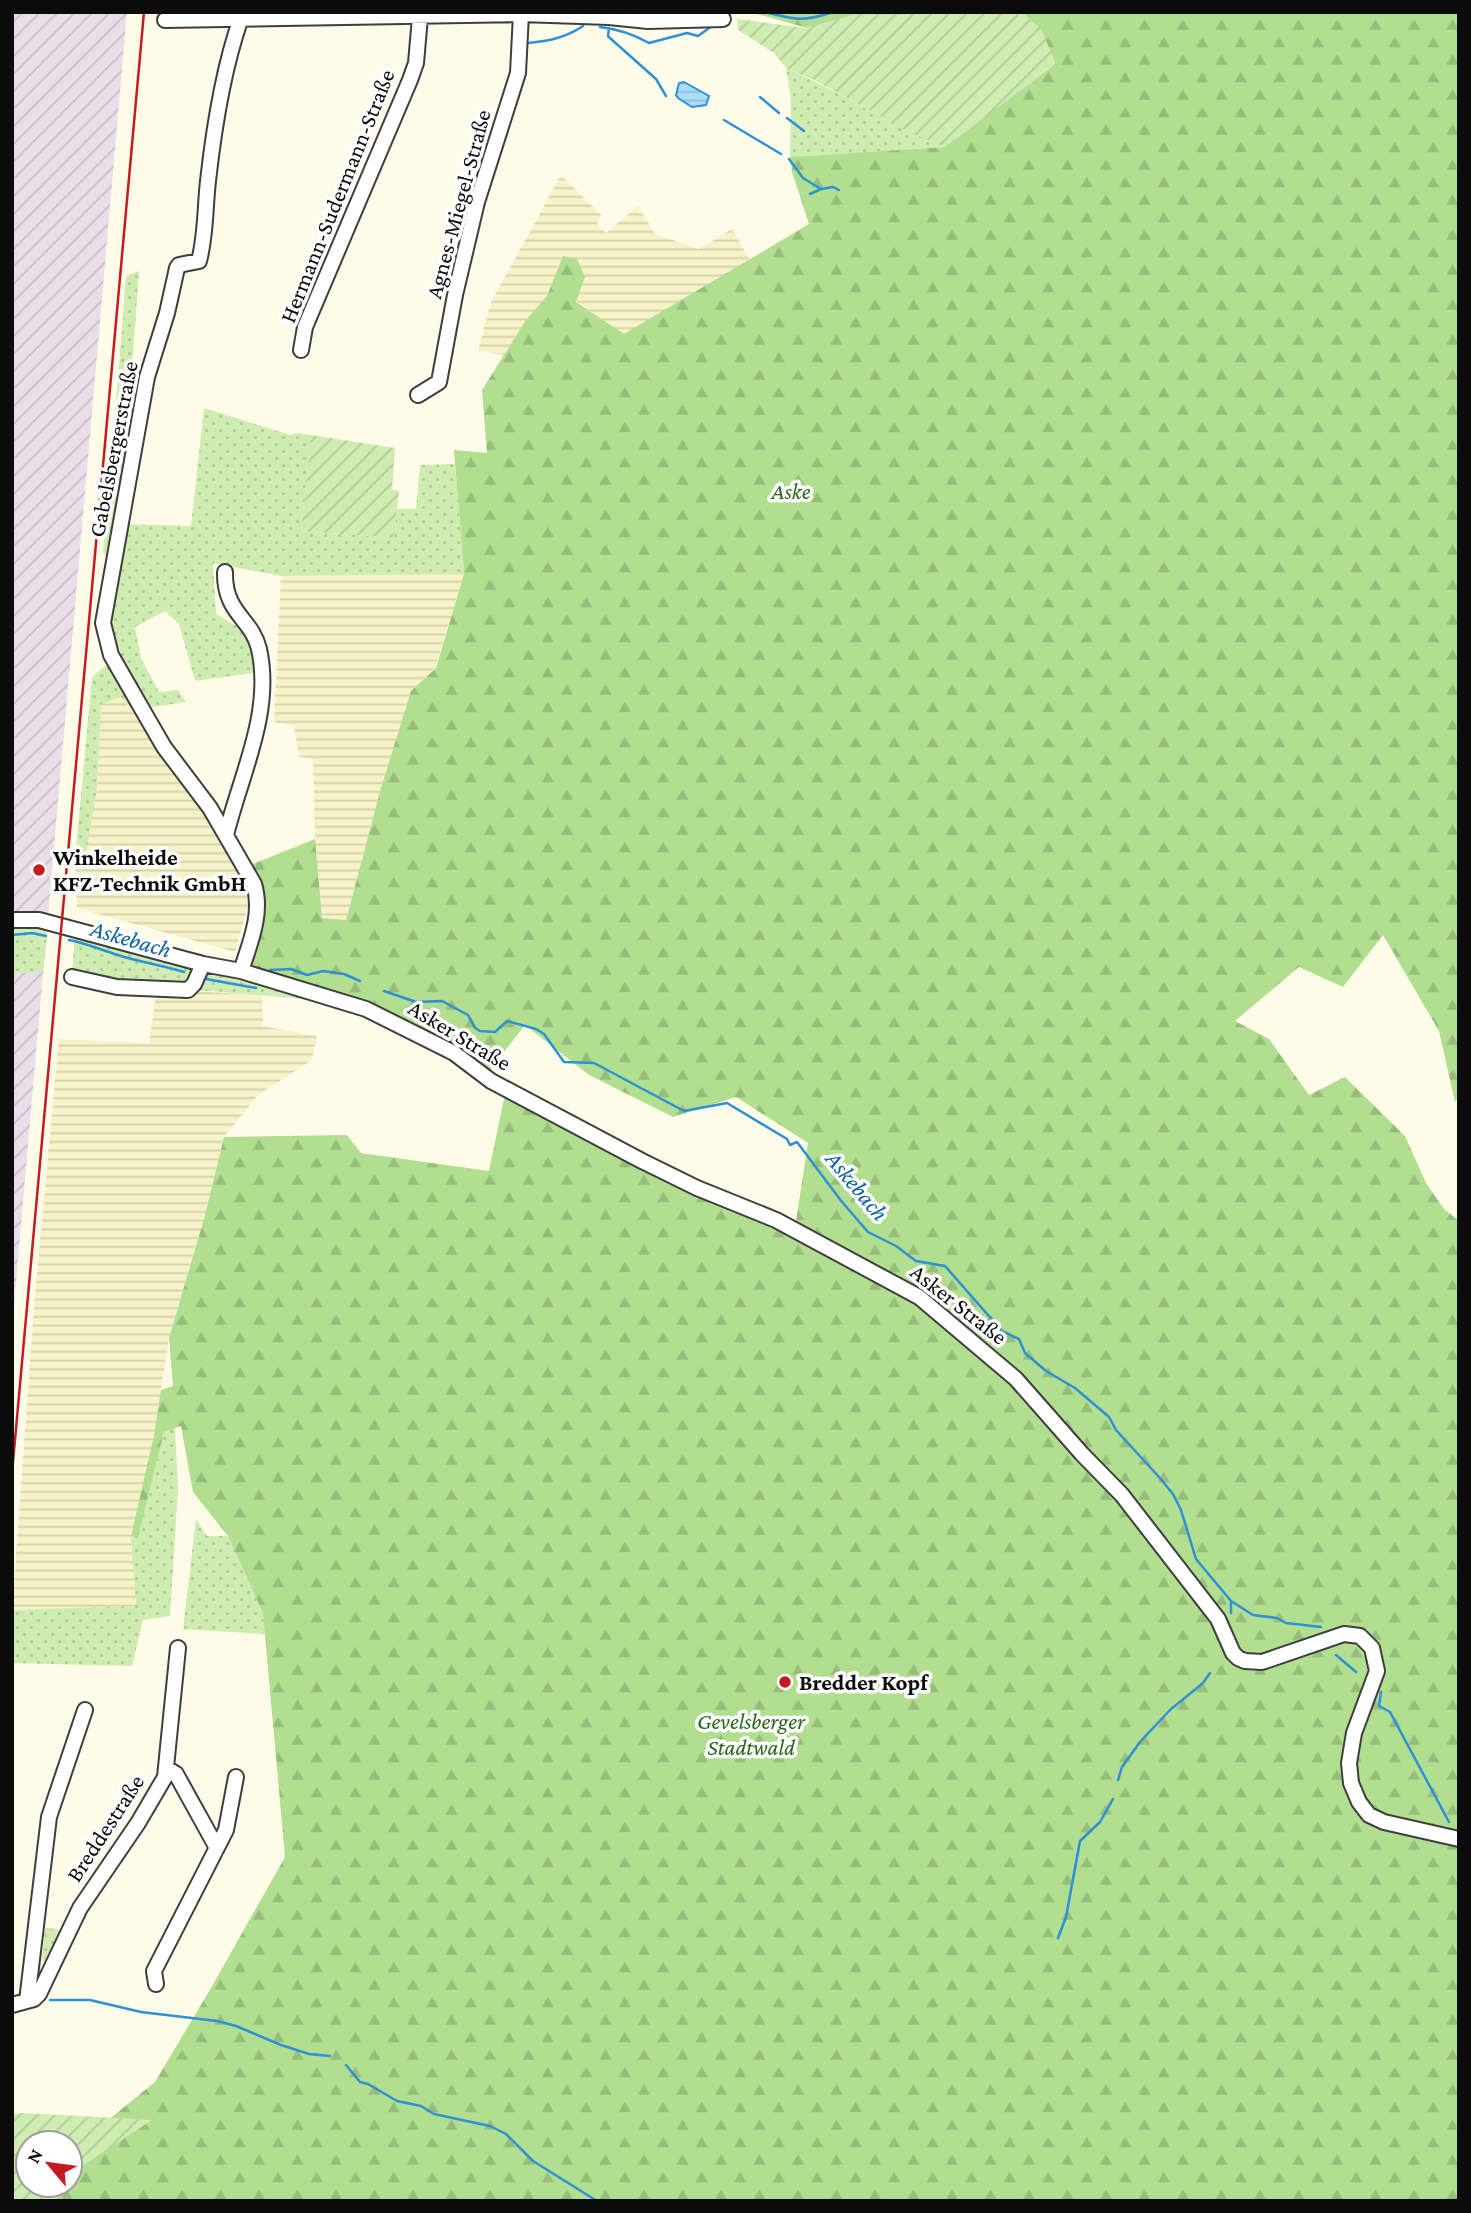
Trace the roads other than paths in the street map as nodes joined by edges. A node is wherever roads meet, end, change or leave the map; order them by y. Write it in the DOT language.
graph roads {
  1 [pos="378,14"];
  2 [pos="522,14"];
  3 [pos="246,16"];
  4 [pos="419,17"];
  5 [pos="723,19"];
  6 [pos="165,20"];
  7 [pos="301,350"];
  8 [pos="418,396"];
  9 [pos="225,572"];
  10 [pos="226,835"];
  11 [pos="12,920"];
  12 [pos="203,964"];
  13 [pos="241,971"];
  14 [pos="72,977"];
  15 [pos="178,1647"];
  16 [pos="85,1710"];
  17 [pos="168,1769"];
  18 [pos="236,1777"];
  19 [pos="1459,1839"];
  20 [pos="217,1848"];
  21 [pos="156,1984"];
  22 [pos="27,2001"];
  23 [pos="12,2005"];
  1 -- 3 [label="street"];
  1 -- 4 [label="street"];
  2 -- 4 [label="street"];
  2 -- 5 [label="street"];
  2 -- 8 [label="street, Agnes-Miegel-Straße"];
  3 -- 6 [label="street"];
  3 -- 10 [label="street, Gabelsbergerstraße"];
  4 -- 7 [label="street, Hermann-Sudermann-Straße"];
  9 -- 10 [label="street"];
  10 -- 13 [label="street, Gabelsbergerstraße"];
  11 -- 12 [label="street, Asker Straße"];
  12 -- 13 [label="street, Asker Straße"];
  12 -- 14 [label="street"];
  13 -- 19 [label="street, Asker Straße"];
  15 -- 17 [label="street, Breddestraße"];
  16 -- 22 [label="street"];
  17 -- 20 [label="street"];
  17 -- 22 [label="street, Breddestraße"];
  18 -- 20 [label="street"];
  20 -- 21 [label="street"];
  22 -- 23 [label="street"];
}
